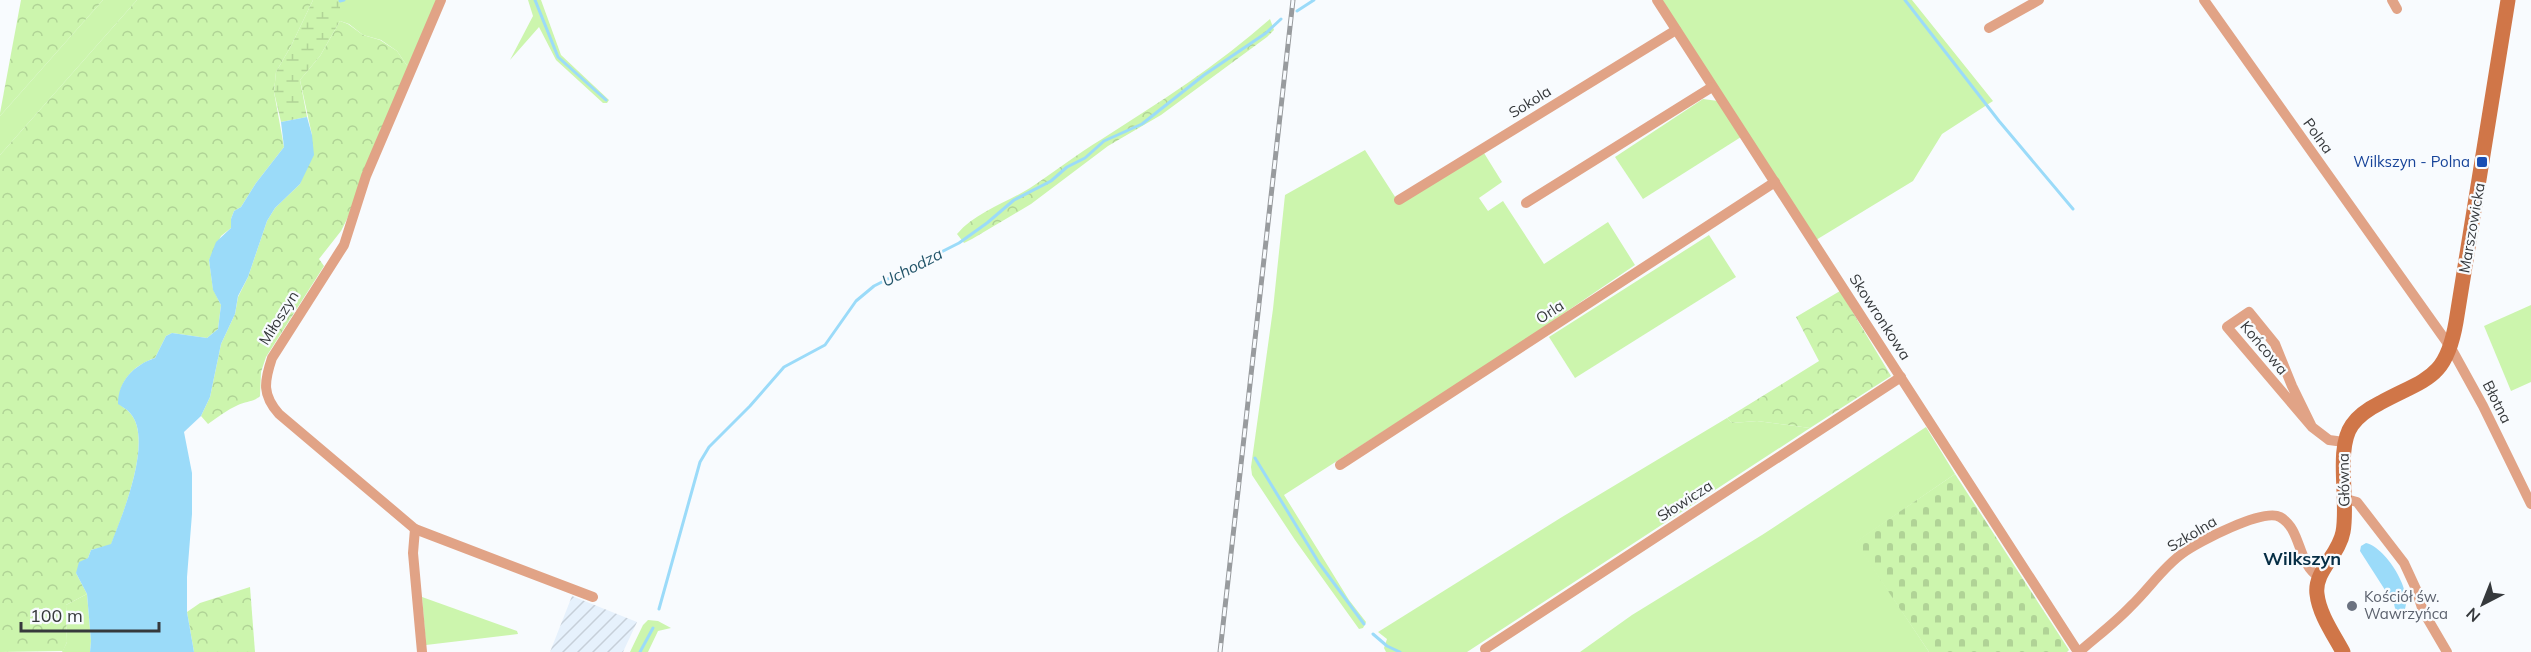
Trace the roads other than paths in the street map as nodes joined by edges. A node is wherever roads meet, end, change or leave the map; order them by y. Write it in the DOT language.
graph roads {
  1 [pos="441,0"];
  2 [pos="1657,0"];
  3 [pos="2039,0"];
  4 [pos="2204,0"];
  5 [pos="2508,0"];
  6 [pos="1989,28"];
  7 [pos="1676,30"];
  8 [pos="1712,87"];
  9 [pos="1775,182"];
  10 [pos="1399,200"];
  11 [pos="1526,203"];
  12 [pos="2451,348"];
  13 [pos="1901,377"];
  14 [pos="2312,427"];
  15 [pos="2344,442"];
  16 [pos="1340,465"];
  17 [pos="2346,499"];
  18 [pos="2531,504"];
  19 [pos="415,529"];
  20 [pos="2319,577"];
  21 [pos="593,597"];
  22 [pos="1485,649"];
  23 [pos="422,652"];
  24 [pos="2078,652"];
  25 [pos="2343,652"];
  26 [pos="2447,652"];
  1 -- 19 [label="street, Miłoszyn"];
  2 -- 7 [label="street, Skowronkowa"];
  3 -- 6 [label="street"];
  4 -- 12 [label="street, Polna"];
  5 -- 12 [label="street, Marszowicka"];
  7 -- 8 [label="street, Skowronkowa"];
  7 -- 10 [label="street, Sokola"];
  8 -- 9 [label="street, Skowronkowa"];
  8 -- 11 [label="street"];
  9 -- 13 [label="street, Skowronkowa"];
  9 -- 16 [label="street, Orla"];
  12 -- 15 [label="street, Główna"];
  12 -- 18 [label="street, Błotna"];
  13 -- 22 [label="street, Słowicza"];
  13 -- 24 [label="street, Skowronkowa"];
  14 -- 14 [label="street, Końcowa"];
  14 -- 15 [label="street, Końcowa"];
  15 -- 17 [label="street, Główna"];
  17 -- 20 [label="street, Główna"];
  17 -- 26 [label="street"];
  19 -- 21 [label="street, Miłoszyn"];
  19 -- 23 [label="street"];
  20 -- 24 [label="street, Szkolna"];
  20 -- 25 [label="street"];
}
